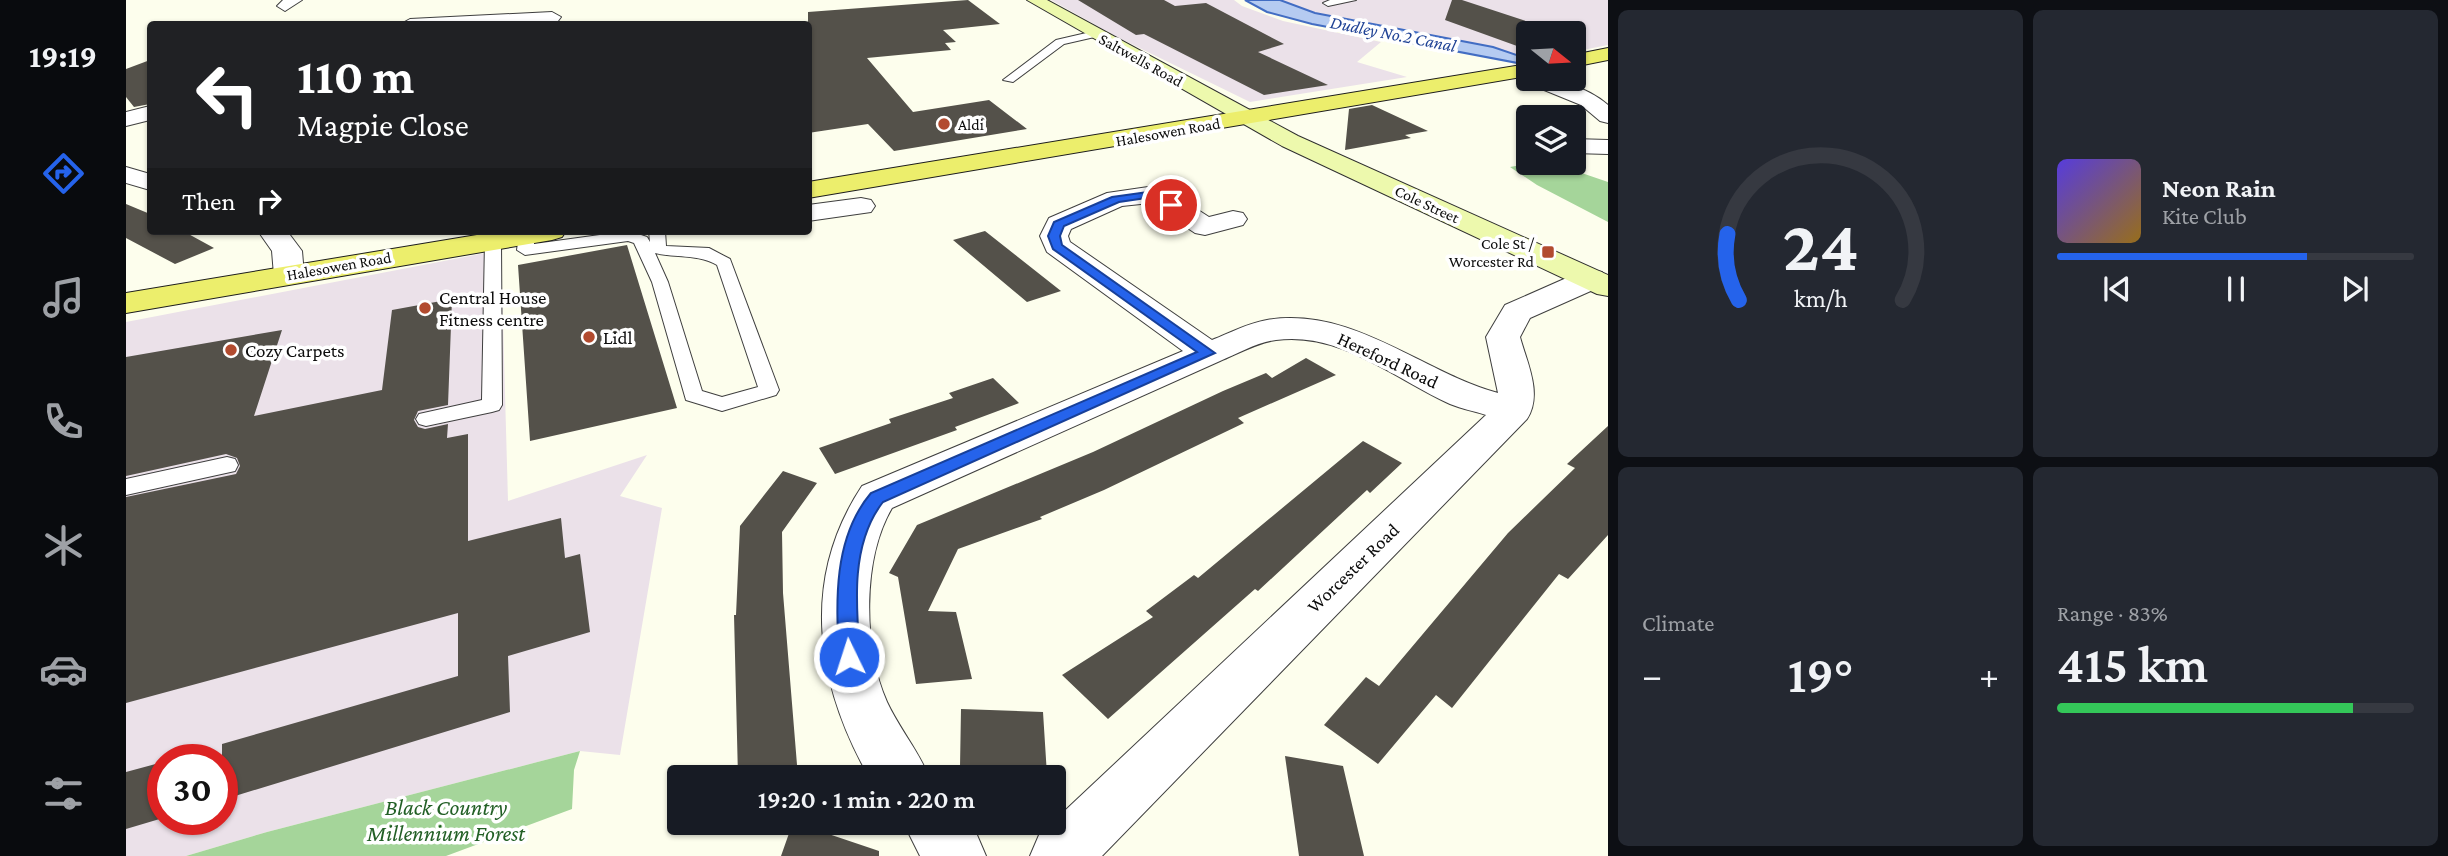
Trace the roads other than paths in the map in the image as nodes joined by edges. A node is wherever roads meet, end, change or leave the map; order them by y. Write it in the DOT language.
graph roads {
  1 [pos="1035,0"];
  2 [pos="1351,0"];
  3 [pos="1328,3"];
  4 [pos="569,9"];
  5 [pos="550,21"];
  6 [pos="1096,34"];
  7 [pos="1608,54"];
  8 [pos="1586,58"];
  9 [pos="1516,76"];
  10 [pos="1009,80"];
  11 [pos="1567,91"];
  12 [pos="147,114"];
  13 [pos="1608,116"];
  14 [pos="126,119"];
  15 [pos="1248,119"];
  16 [pos="1586,146"];
  17 [pos="1608,147"];
  18 [pos="126,175"];
  19 [pos="147,182"];
  20 [pos="812,189"];
  21 [pos="861,206"];
  22 [pos="812,212"];
  23 [pos="1233,219"];
  24 [pos="275,235"];
  25 [pos="528,235"];
  26 [pos="538,235"];
  27 [pos="657,235"];
  28 [pos="493,241"];
  29 [pos="289,275"];
  30 [pos="1599,283"];
  31 [pos="126,303"];
  32 [pos="1208,353"];
  33 [pos="1514,410"];
  34 [pos="426,419"];
  35 [pos="227,465"];
  36 [pos="126,487"];
  37 [pos="894,765"];
  38 [pos="942,835"];
  39 [pos="956,856"];
  40 [pos="1060,856"];
  1 -- 6 [label="street, Saltwells Road"];
  2 -- 3 [label="lane"];
  4 -- 5 [label="street"];
  6 -- 10 [label="lane"];
  6 -- 15 [label="street, Saltwells Road"];
  7 -- 8 [label="main road"];
  9 -- 15 [label="main road, Halesowen Road"];
  11 -- 13 [label="street"];
  12 -- 14 [label="street"];
  15 -- 20 [label="main road, Halesowen Road"];
  15 -- 30 [label="street, Cole Street"];
  16 -- 17 [label="street"];
  18 -- 19 [label="street"];
  21 -- 22 [label="street"];
  23 -- 32 [label="street"];
  24 -- 29 [label="street"];
  25 -- 28 [label="main road, Halesowen Road"];
  26 -- 27 [label="lane"];
  28 -- 29 [label="main road, Halesowen Road"];
  28 -- 34 [label="lane"];
  29 -- 31 [label="main road, Halesowen Road"];
  30 -- 33 [label="street"];
  32 -- 33 [label="street, Hereford Road"];
  32 -- 37 [label="street, Hereford Road"];
  33 -- 40 [label="street, Worcester Road"];
  35 -- 36 [label="lane"];
  38 -- 39 [label="street"];
}
